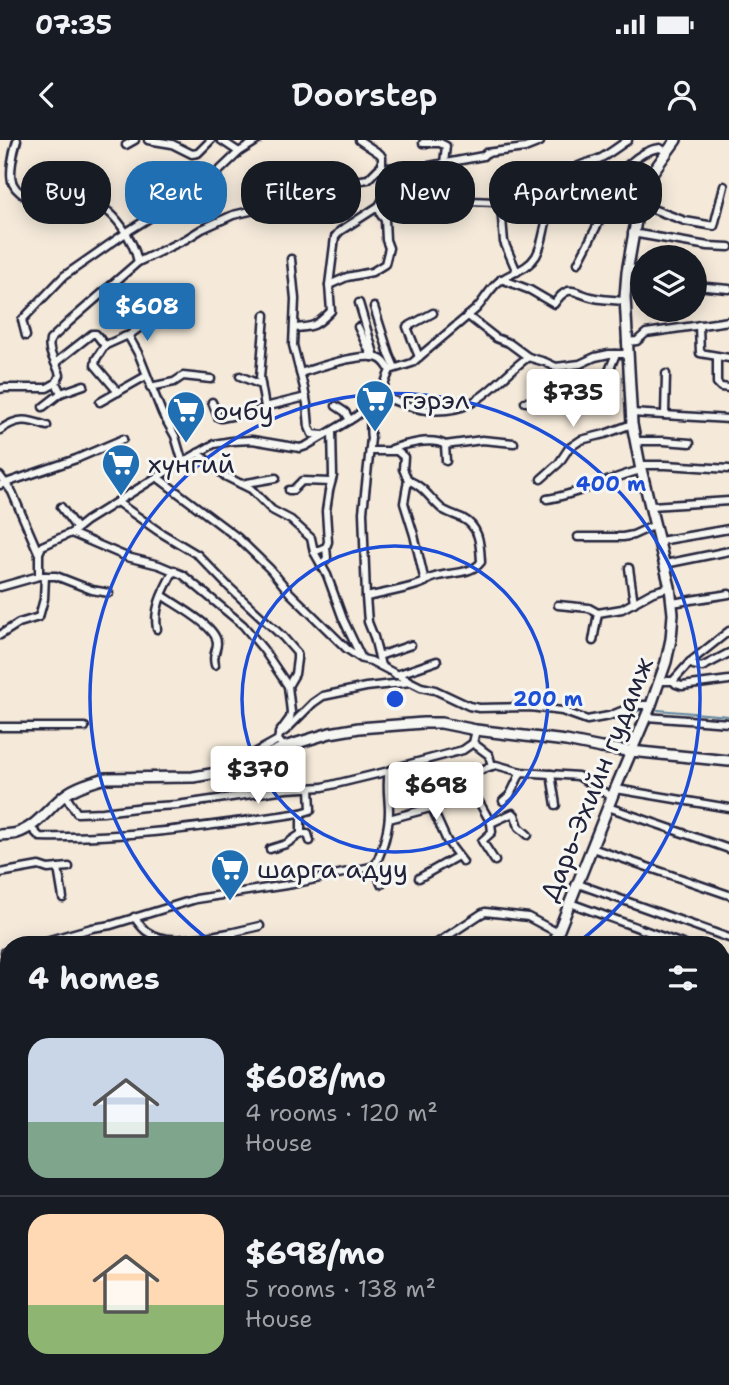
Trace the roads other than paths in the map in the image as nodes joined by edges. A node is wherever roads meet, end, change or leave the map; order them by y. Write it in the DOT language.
graph roads {
  1 [pos="17,140"];
  2 [pos="135,140"];
  3 [pos="148,140"];
  4 [pos="211,140"];
  5 [pos="221,140"];
  6 [pos="258,140"];
  7 [pos="359,140"];
  8 [pos="549,140"];
  9 [pos="628,140"];
  10 [pos="676,140"];
  11 [pos="539,141"];
  12 [pos="423,143"];
  13 [pos="126,145"];
  14 [pos="239,152"];
  15 [pos="667,152"];
  16 [pos="382,161"];
  17 [pos="444,161"];
  18 [pos="455,161"];
  19 [pos="661,161"];
  20 [pos="375,172"];
  21 [pos="724,186"];
  22 [pos="475,201"];
  23 [pos="720,206"];
  24 [pos="375,209"];
  25 [pos="729,209"];
  26 [pos="662,212"];
  27 [pos="385,224"];
  28 [pos="634,224"];
  29 [pos="127,233"];
  30 [pos="632,233"];
  31 [pos="729,247"];
  32 [pos="291,259"];
  33 [pos="138,262"];
  34 [pos="578,262"];
  35 [pos="627,268"];
  36 [pos="630,268"];
  37 [pos="517,272"];
  38 [pos="502,279"];
  39 [pos="329,285"];
  40 [pos="707,287"];
  41 [pos="729,289"];
  42 [pos="625,301"];
  43 [pos="359,303"];
  44 [pos="374,307"];
  45 [pos="433,313"];
  46 [pos="265,315"];
  47 [pos="468,316"];
  48 [pos="729,321"];
  49 [pos="153,323"];
  50 [pos="699,325"];
  51 [pos="358,327"];
  52 [pos="294,328"];
  53 [pos="26,336"];
  54 [pos="128,336"];
  55 [pos="626,342"];
  56 [pos="105,345"];
  57 [pos="616,354"];
  58 [pos="627,354"];
  59 [pos="374,357"];
  60 [pos="528,357"];
  61 [pos="717,357"];
  62 [pos="419,358"];
  63 [pos="729,358"];
  64 [pos="55,363"];
  65 [pos="393,369"];
  66 [pos="300,373"];
  67 [pos="666,374"];
  68 [pos="146,376"];
  69 [pos="240,376"];
  70 [pos="211,379"];
  71 [pos="56,383"];
  72 [pos="84,385"];
  73 [pos="261,386"];
  74 [pos="150,387"];
  75 [pos="729,388"];
  76 [pos="0,389"];
  77 [pos="118,392"];
  78 [pos="61,393"];
  79 [pos="376,394"];
  80 [pos="306,397"];
  81 [pos="100,402"];
  82 [pos="212,402"];
  83 [pos="525,402"];
  84 [pos="370,403"];
  85 [pos="336,406"];
  86 [pos="43,407"];
  87 [pos="187,407"];
  88 [pos="265,407"];
  89 [pos="666,415"];
  90 [pos="164,417"];
  91 [pos="631,418"];
  92 [pos="729,419"];
  93 [pos="349,420"];
  94 [pos="47,426"];
  95 [pos="0,430"];
  96 [pos="329,433"];
  97 [pos="122,439"];
  98 [pos="635,440"];
  99 [pos="514,443"];
  100 [pos="690,443"];
  101 [pos="445,445"];
  102 [pos="390,450"];
  103 [pos="370,451"];
  104 [pos="198,453"];
  105 [pos="446,461"];
  106 [pos="183,463"];
  107 [pos="641,468"];
  108 [pos="729,469"];
  109 [pos="0,476"];
  110 [pos="158,477"];
  111 [pos="276,478"];
  112 [pos="541,479"];
  113 [pos="408,480"];
  114 [pos="331,482"];
  115 [pos="3,484"];
  116 [pos="240,484"];
  117 [pos="289,491"];
  118 [pos="547,499"];
  119 [pos="729,501"];
  120 [pos="117,502"];
  121 [pos="651,506"];
  122 [pos="61,507"];
  123 [pos="655,525"];
  124 [pos="729,529"];
  125 [pos="74,531"];
  126 [pos="578,537"];
  127 [pos="660,541"];
  128 [pos="326,547"];
  129 [pos="729,551"];
  130 [pos="314,552"];
  131 [pos="38,553"];
  132 [pos="665,564"];
  133 [pos="321,566"];
  134 [pos="629,568"];
  135 [pos="174,570"];
  136 [pos="42,576"];
  137 [pos="425,582"];
  138 [pos="0,587"];
  139 [pos="670,587"];
  140 [pos="109,593"];
  141 [pos="729,594"];
  142 [pos="162,596"];
  143 [pos="366,597"];
  144 [pos="634,603"];
  145 [pos="672,603"];
  146 [pos="558,606"];
  147 [pos="598,613"];
  148 [pos="157,629"];
  149 [pos="729,631"];
  150 [pos="0,635"];
  151 [pos="593,641"];
  152 [pos="411,645"];
  153 [pos="729,653"];
  154 [pos="379,656"];
  155 [pos="362,659"];
  156 [pos="437,661"];
  157 [pos="690,662"];
  158 [pos="215,664"];
  159 [pos="381,666"];
  160 [pos="395,675"];
  161 [pos="729,680"];
  162 [pos="660,681"];
  163 [pos="673,681"];
  164 [pos="411,682"];
  165 [pos="288,686"];
  166 [pos="651,705"];
  167 [pos="646,717"];
  168 [pos="729,723"];
  169 [pos="0,727"];
  170 [pos="85,727"];
  171 [pos="477,730"];
  172 [pos="280,741"];
  173 [pos="473,743"];
  174 [pos="633,751"];
  175 [pos="729,761"];
  176 [pos="492,766"];
  177 [pos="389,772"];
  178 [pos="521,772"];
  179 [pos="551,774"];
  180 [pos="310,788"];
  181 [pos="472,790"];
  182 [pos="614,793"];
  183 [pos="65,795"];
  184 [pos="503,802"];
  185 [pos="556,805"];
  186 [pos="608,807"];
  187 [pos="432,808"];
  188 [pos="729,808"];
  189 [pos="302,813"];
  190 [pos="389,819"];
  191 [pos="491,823"];
  192 [pos="30,827"];
  193 [pos="300,834"];
  194 [pos="0,835"];
  195 [pos="528,835"];
  196 [pos="310,841"];
  197 [pos="592,848"];
  198 [pos="270,849"];
  199 [pos="729,849"];
  200 [pos="495,861"];
  201 [pos="375,866"];
  202 [pos="69,867"];
  203 [pos="58,868"];
  204 [pos="0,873"];
  205 [pos="419,878"];
  206 [pos="381,884"];
  207 [pos="578,884"];
  208 [pos="729,895"];
  209 [pos="63,898"];
  210 [pos="570,903"];
  211 [pos="134,918"];
  212 [pos="260,926"];
  213 [pos="230,933"];
  214 [pos="66,936"];
  215 [pos="156,936"];
  216 [pos="205,936"];
  217 [pos="233,936"];
  218 [pos="448,936"];
  219 [pos="551,936"];
  220 [pos="559,936"];
  221 [pos="660,936"];
  222 [pos="723,936"];
  1 -- 29 [label="street"];
  2 -- 13 [label="street"];
  3 -- 4 [label="street"];
  5 -- 14 [label="street"];
  6 -- 14 [label="street"];
  7 -- 16 [label="street"];
  8 -- 11 [label="street"];
  9 -- 37 [label="street"];
  10 -- 15 [label="main road, Дарь-Эхийн гудамж"];
  11 -- 18 [label="street"];
  12 -- 17 [label="street"];
  14 -- 29 [label="street"];
  15 -- 19 [label="main road, Дарь-Эхийн гудамж"];
  15 -- 34 [label="street"];
  20 -- 33 [label="street"];
  21 -- 23 [label="street"];
  22 -- 37 [label="street"];
  23 -- 25 [label="street"];
  23 -- 26 [label="street"];
  24 -- 39 [label="street"];
  27 -- 39 [label="street"];
  28 -- 30 [label="main road, Дарь-Эхийн гудамж"];
  29 -- 33 [label="street"];
  29 -- 53 [label="street"];
  30 -- 31 [label="street"];
  30 -- 35 [label="main road, Дарь-Эхийн гудамж"];
  32 -- 52 [label="street"];
  33 -- 64 [label="street"];
  35 -- 36 [label="street"];
  35 -- 42 [label="main road, Дарь-Эхийн гудамж"];
  37 -- 38 [label="street"];
  38 -- 42 [label="street"];
  38 -- 47 [label="street"];
  39 -- 52 [label="street"];
  40 -- 41 [label="street"];
  42 -- 55 [label="main road, Дарь-Эхийн гудамж"];
  43 -- 59 [label="street"];
  44 -- 65 [label="street"];
  45 -- 62 [label="street"];
  46 -- 73 [label="street"];
  47 -- 60 [label="street"];
  47 -- 62 [label="street"];
  48 -- 50 [label="street"];
  49 -- 54 [label="street"];
  50 -- 55 [label="street"];
  50 -- 61 [label="street"];
  51 -- 59 [label="street"];
  52 -- 66 [label="street"];
  54 -- 56 [label="street"];
  54 -- 68 [label="street"];
  55 -- 58 [label="main road, Дарь-Эхийн гудамж"];
  56 -- 64 [label="street"];
  56 -- 77 [label="street"];
  57 -- 58 [label="street"];
  57 -- 60 [label="street"];
  57 -- 83 [label="street"];
  58 -- 91 [label="main road, Дарь-Эхийн гудамж"];
  59 -- 65 [label="street"];
  59 -- 66 [label="street"];
  60 -- 79 [label="street"];
  61 -- 63 [label="street"];
  61 -- 75 [label="street"];
  62 -- 65 [label="street"];
  64 -- 71 [label="street"];
  65 -- 79 [label="street"];
  66 -- 80 [label="street"];
  67 -- 89 [label="street"];
  68 -- 74 [label="street"];
  68 -- 77 [label="street"];
  69 -- 73 [label="street"];
  70 -- 74 [label="street"];
  71 -- 76 [label="street"];
  71 -- 78 [label="street"];
  72 -- 78 [label="street"];
  73 -- 88 [label="street"];
  74 -- 90 [label="street"];
  77 -- 81 [label="street"];
  78 -- 86 [label="street"];
  79 -- 84 [label="street"];
  80 -- 88 [label="street"];
  80 -- 96 [label="street"];
  82 -- 88 [label="street"];
  84 -- 93 [label="street"];
  84 -- 103 [label="street"];
  85 -- 93 [label="street"];
  87 -- 90 [label="street"];
  89 -- 91 [label="street"];
  89 -- 92 [label="street"];
  90 -- 106 [label="street"];
  91 -- 98 [label="main road, Дарь-Эхийн гудамж"];
  91 -- 112 [label="street"];
  93 -- 96 [label="street"];
  94 -- 95 [label="street"];
  96 -- 104 [label="street"];
  96 -- 114 [label="street"];
  97 -- 115 [label="street"];
  98 -- 100 [label="street"];
  98 -- 107 [label="main road, Дарь-Эхийн гудамж"];
  99 -- 101 [label="street"];
  101 -- 102 [label="street"];
  101 -- 105 [label="street"];
  102 -- 103 [label="street"];
  102 -- 113 [label="street"];
  103 -- 143 [label="street"];
  104 -- 106 [label="street"];
  104 -- 116 [label="street"];
  106 -- 110 [label="street"];
  107 -- 108 [label="street"];
  107 -- 118 [label="street"];
  107 -- 121 [label="main road, Дарь-Эхийн гудамж"];
  109 -- 115 [label="street"];
  110 -- 120 [label="street"];
  110 -- 155 [label="street"];
  111 -- 116 [label="street"];
  113 -- 137 [label="street"];
  113 -- 137 [label="street"];
  114 -- 117 [label="street"];
  114 -- 128 [label="street"];
  115 -- 131 [label="street"];
  116 -- 130 [label="street"];
  119 -- 121 [label="street"];
  120 -- 125 [label="street"];
  120 -- 165 [label="street"];
  121 -- 123 [label="main road, Дарь-Эхийн гудамж"];
  122 -- 125 [label="street"];
  123 -- 126 [label="street"];
  123 -- 127 [label="main road, Дарь-Эхийн гудамж"];
  124 -- 127 [label="street"];
  125 -- 131 [label="street"];
  125 -- 135 [label="street"];
  127 -- 132 [label="main road, Дарь-Эхийн гудамж"];
  128 -- 130 [label="street"];
  128 -- 133 [label="street"];
  129 -- 132 [label="street"];
  130 -- 133 [label="street"];
  131 -- 136 [label="street"];
  132 -- 139 [label="main road, Дарь-Эхийн гудамж"];
  133 -- 155 [label="street"];
  134 -- 144 [label="street"];
  135 -- 142 [label="street"];
  135 -- 165 [label="street"];
  136 -- 138 [label="street"];
  136 -- 140 [label="street"];
  136 -- 150 [label="street"];
  137 -- 143 [label="street"];
  139 -- 144 [label="street"];
  139 -- 145 [label="main road, Дарь-Эхийн гудамж"];
  141 -- 145 [label="street"];
  142 -- 148 [label="street"];
  142 -- 158 [label="street"];
  143 -- 154 [label="street"];
  144 -- 147 [label="street"];
  145 -- 162 [label="main road, Дарь-Эхийн гудамж"];
  146 -- 147 [label="street"];
  147 -- 151 [label="street"];
  149 -- 157 [label="street"];
  152 -- 154 [label="street"];
  153 -- 157 [label="street"];
  154 -- 159 [label="street"];
  155 -- 159 [label="street"];
  156 -- 160 [label="street"];
  157 -- 163 [label="street"];
  159 -- 160 [label="street"];
  160 -- 164 [label="street"];
  161 -- 163 [label="street"];
  162 -- 163 [label="street"];
  162 -- 166 [label="main road, Дарь-Эхийн гудамж"];
  164 -- 166 [label="street"];
  164 -- 172 [label="street"];
  165 -- 172 [label="street"];
  166 -- 167 [label="main road, Дарь-Эхийн гудамж"];
  167 -- 168 [label="street"];
  167 -- 174 [label="main road, Дарь-Эхийн гудамж"];
  169 -- 170 [label="street"];
  171 -- 172 [label="main road"];
  171 -- 173 [label="street"];
  171 -- 174 [label="main road"];
  172 -- 183 [label="main road"];
  173 -- 176 [label="street"];
  173 -- 177 [label="street"];
  174 -- 175 [label="main road"];
  174 -- 182 [label="main road, Дарь-Эхийн гудамж"];
  176 -- 178 [label="street"];
  176 -- 181 [label="street"];
  177 -- 180 [label="street"];
  177 -- 190 [label="street"];
  178 -- 179 [label="street"];
  178 -- 184 [label="street"];
  179 -- 182 [label="street"];
  179 -- 185 [label="street"];
  180 -- 183 [label="street"];
  180 -- 189 [label="street"];
  181 -- 187 [label="street"];
  181 -- 191 [label="street"];
  182 -- 186 [label="main road, Дарь-Эхийн гудамж"];
  182 -- 188 [label="street"];
  183 -- 192 [label="main road"];
  186 -- 197 [label="main road, Дарь-Эхийн гудамж"];
  186 -- 199 [label="street"];
  187 -- 190 [label="street"];
  187 -- 205 [label="street"];
  189 -- 192 [label="street"];
  189 -- 193 [label="street"];
  190 -- 201 [label="street"];
  191 -- 195 [label="street"];
  191 -- 200 [label="street"];
  192 -- 194 [label="main road"];
  193 -- 196 [label="street"];
  193 -- 198 [label="street"];
  197 -- 207 [label="main road, Дарь-Эхийн гудамж"];
  197 -- 208 [label="street"];
  201 -- 206 [label="street"];
  201 -- 211 [label="street"];
  202 -- 203 [label="street"];
  203 -- 204 [label="street"];
  203 -- 209 [label="street"];
  207 -- 210 [label="main road, Дарь-Эхийн гудамж"];
  207 -- 222 [label="street"];
  210 -- 220 [label="main road, Дарь-Эхийн гудамж"];
  210 -- 221 [label="street"];
  211 -- 214 [label="street"];
  211 -- 215 [label="street"];
  212 -- 213 [label="street"];
  213 -- 216 [label="street"];
  213 -- 217 [label="street"];
  218 -- 219 [label="street"];
}
